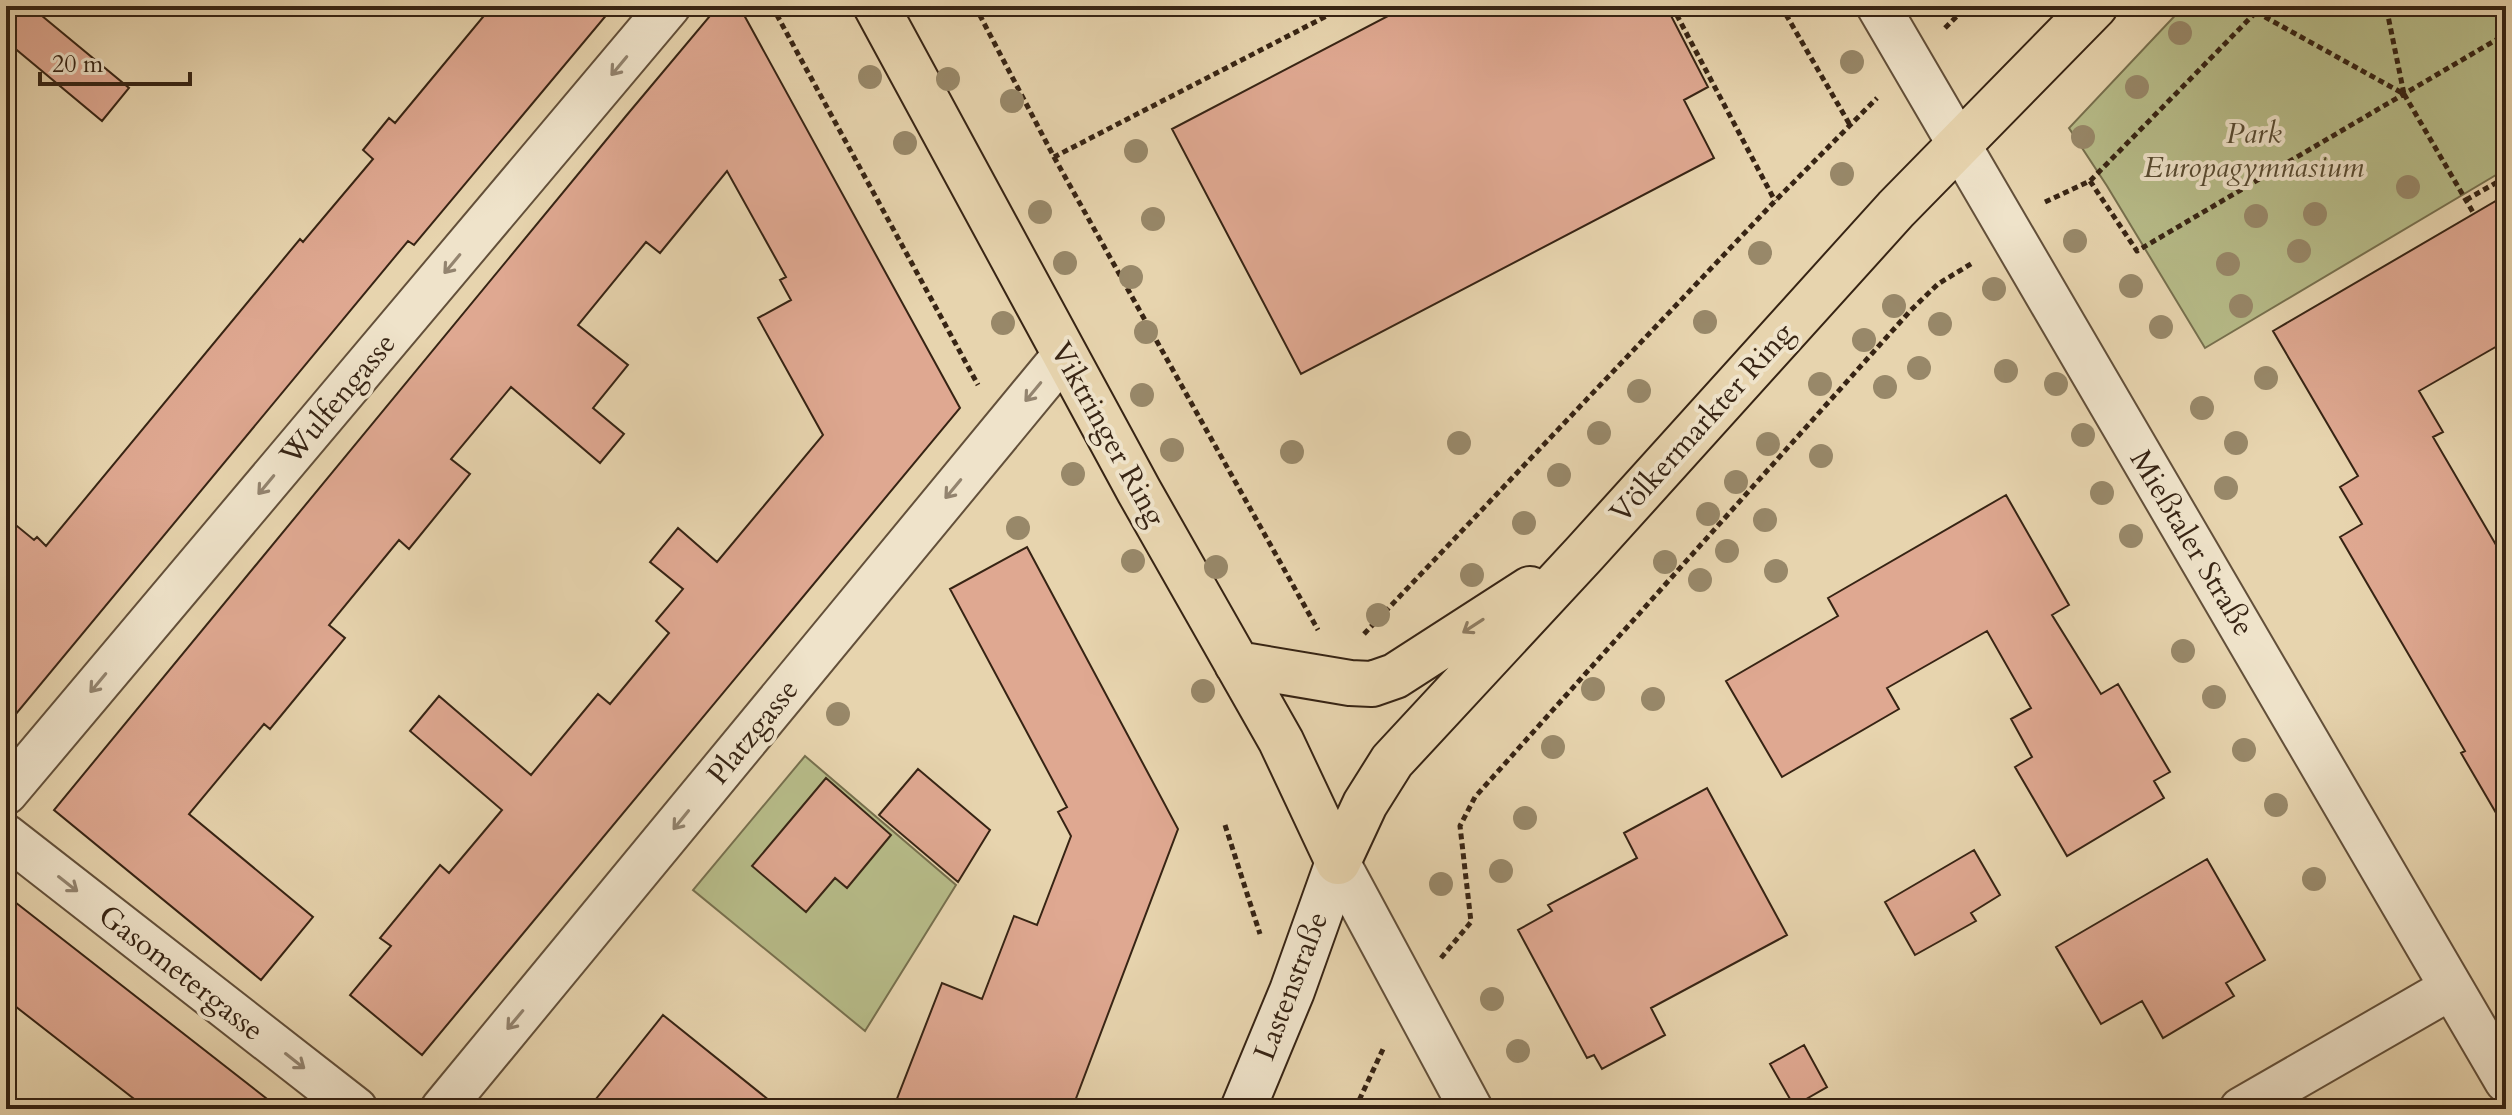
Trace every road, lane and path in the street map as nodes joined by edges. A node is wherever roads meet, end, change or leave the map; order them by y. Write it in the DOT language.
graph roads {
  1 [pos="669,6"];
  2 [pos="772,6"];
  3 [pos="876,6"];
  4 [pos="975,6"];
  5 [pos="1346,6"];
  6 [pos="1672,6"];
  7 [pos="1781,6"];
  8 [pos="1878,6"];
  9 [pos="1967,6"];
  10 [pos="2095,6"];
  11 [pos="2262,6"];
  12 [pos="2386,6"];
  13 [pos="2256,12"];
  14 [pos="1954,20"];
  15 [pos="2506,34"];
  16 [pos="2404,94"];
  17 [pos="1959,144"];
  18 [pos="1054,157"];
  19 [pos="2506,177"];
  20 [pos="2090,181"];
  21 [pos="2466,200"];
  22 [pos="1775,201"];
  23 [pos="2043,203"];
  24 [pos="2474,214"];
  25 [pos="1976,261"];
  26 [pos="1064,355"];
  27 [pos="1003,429"];
  28 [pos="1585,553"];
  29 [pos="1363,634"];
  30 [pos="1330,636"];
  31 [pos="1237,664"];
  32 [pos="6,793"];
  33 [pos="1225,825"];
  34 [pos="6,836"];
  35 [pos="1338,862"];
  36 [pos="1451,947"];
  37 [pos="2451,988"];
  38 [pos="1292,991"];
  39 [pos="2506,1081"];
  40 [pos="356,1109"];
  41 [pos="442,1109"];
  42 [pos="1243,1109"];
  43 [pos="1471,1109"];
  44 [pos="2241,1109"];
  1 -- 32 [label="street, Wulfengasse, one-way"];
  2 -- 27 [label="path"];
  3 -- 26 [label="main road, Viktringer Ring"];
  4 -- 18 [label="path"];
  5 -- 18 [label="path"];
  6 -- 22 [label="path"];
  7 -- 22 [label="path"];
  8 -- 17 [label="street, Mießtaler Straße"];
  9 -- 14 [label="path"];
  10 -- 17 [label="main road, Völkermarkter Ring"];
  11 -- 13 [label="path"];
  12 -- 16 [label="path"];
  13 -- 16 [label="path"];
  13 -- 20 [label="path"];
  15 -- 16 [label="path"];
  16 -- 20 [label="path"];
  16 -- 21 [label="path"];
  17 -- 28 [label="main road, Völkermarkter Ring"];
  17 -- 37 [label="street, Mießtaler Straße"];
  18 -- 30 [label="path"];
  19 -- 21 [label="path"];
  20 -- 23 [label="path"];
  21 -- 24 [label="path"];
  22 -- 29 [label="path"];
  25 -- 36 [label="path"];
  26 -- 27 [label="street, Platzgasse, one-way"];
  26 -- 31 [label="main road, Viktringer Ring"];
  27 -- 41 [label="street, Platzgasse, one-way"];
  28 -- 31 [label="main road, one-way"];
  28 -- 35 [label="main road, Völkermarkter Ring"];
  31 -- 35 [label="main road, Viktringer Ring"];
  33 -- 38 [label="path"];
  34 -- 40 [label="street, Gasometergasse, one-way"];
  35 -- 38 [label="street, Lastenstraße"];
  35 -- 43 [label="street"];
  37 -- 39 [label="street, Mießtaler Straße"];
  37 -- 44 [label="street"];
  38 -- 42 [label="street, Lastenstraße"];
}
